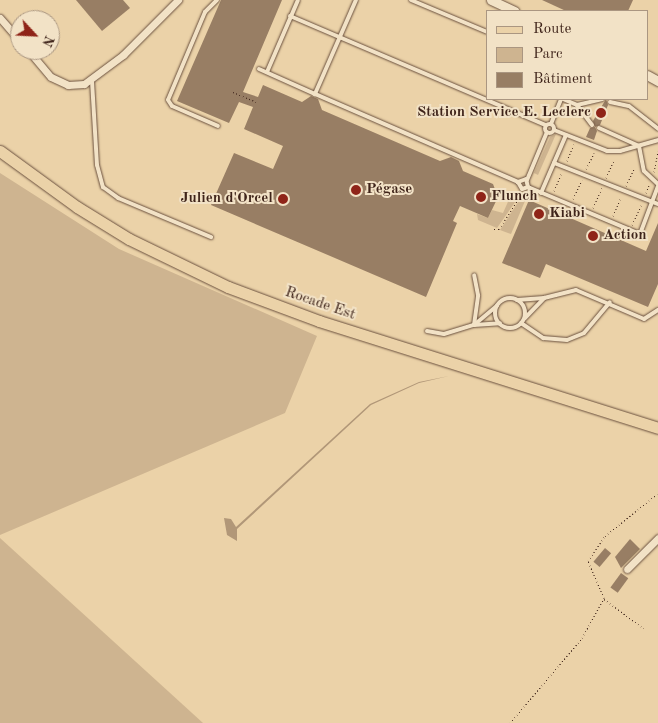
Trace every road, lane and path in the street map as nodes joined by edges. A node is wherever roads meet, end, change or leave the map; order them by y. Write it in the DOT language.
graph roads {
  1 [pos="178,0"];
  2 [pos="217,0"];
  3 [pos="296,0"];
  4 [pos="356,0"];
  5 [pos="411,0"];
  6 [pos="491,0"];
  7 [pos="513,10"];
  8 [pos="290,16"];
  9 [pos="0,18"];
  10 [pos="10,30"];
  11 [pos="486,32"];
  12 [pos="340,38"];
  13 [pos="38,60"];
  14 [pos="259,69"];
  15 [pos="267,72"];
  16 [pos="92,81"];
  17 [pos="233,92"];
  18 [pos="315,94"];
  19 [pos="486,100"];
  20 [pos="487,100"];
  21 [pos="562,100"];
  22 [pos="564,100"];
  23 [pos="598,100"];
  24 [pos="256,102"];
  25 [pos="610,102"];
  26 [pos="577,105"];
  27 [pos="551,124"];
  28 [pos="546,125"];
  29 [pos="592,125"];
  30 [pos="218,126"];
  31 [pos="599,128"];
  32 [pos="658,129"];
  33 [pos="554,130"];
  34 [pos="547,132"];
  35 [pos="566,135"];
  36 [pos="658,140"];
  37 [pos="639,146"];
  38 [pos="0,151"];
  39 [pos="658,151"];
  40 [pos="554,163"];
  41 [pos="527,180"];
  42 [pos="651,181"];
  43 [pos="518,182"];
  44 [pos="658,185"];
  45 [pos="528,187"];
  46 [pos="542,193"];
  47 [pos="520,197"];
  48 [pos="643,200"];
  49 [pos="652,204"];
  50 [pos="658,204"];
  51 [pos="494,229"];
  52 [pos="630,231"];
  53 [pos="211,238"];
  54 [pos="474,275"];
  55 [pos="544,298"];
  56 [pos="517,300"];
  57 [pos="610,302"];
  58 [pos="498,305"];
  59 [pos="658,310"];
  60 [pos="524,318"];
  61 [pos="500,323"];
  62 [pos="521,323"];
  63 [pos="474,325"];
  64 [pos="427,331"];
  65 [pos="658,428"];
  66 [pos="657,494"];
  67 [pos="658,538"];
  68 [pos="627,569"];
  69 [pos="604,598"];
  70 [pos="643,628"];
  71 [pos="510,723"];
  1 -- 16 [label="street"];
  2 -- 30 [label="lane"];
  3 -- 8 [label="lane"];
  4 -- 12 [label="lane"];
  5 -- 11 [label="lane"];
  6 -- 7 [label="street"];
  8 -- 12 [label="lane"];
  8 -- 15 [label="lane"];
  9 -- 10 [label="street"];
  12 -- 18 [label="lane"];
  12 -- 19 [label="lane"];
  13 -- 16 [label="street"];
  14 -- 15 [label="lane"];
  15 -- 18 [label="lane"];
  16 -- 53 [label="lane"];
  17 -- 24 [label="path"];
  18 -- 43 [label="lane"];
  20 -- 28 [label="lane"];
  21 -- 27 [label="lane"];
  22 -- 26 [label="lane"];
  23 -- 26 [label="lane"];
  25 -- 32 [label="lane"];
  26 -- 29 [label="lane"];
  27 -- 28 [label="lane"];
  27 -- 33 [label="lane"];
  28 -- 34 [label="lane"];
  31 -- 37 [label="lane"];
  33 -- 34 [label="lane"];
  33 -- 35 [label="lane"];
  34 -- 41 [label="lane"];
  35 -- 37 [label="lane"];
  35 -- 40 [label="lane"];
  36 -- 37 [label="lane"];
  37 -- 42 [label="lane"];
  38 -- 65 [label="main road, Rocade Est"];
  39 -- 42 [label="path"];
  40 -- 46 [label="lane"];
  40 -- 48 [label="lane"];
  41 -- 43 [label="lane"];
  41 -- 45 [label="lane"];
  42 -- 44 [label="lane"];
  42 -- 48 [label="path"];
  43 -- 45 [label="lane"];
  44 -- 49 [label="lane"];
  45 -- 46 [label="lane"];
  46 -- 52 [label="lane"];
  47 -- 51 [label="path"];
  48 -- 49 [label="lane"];
  48 -- 52 [label="path"];
  49 -- 50 [label="lane"];
  49 -- 52 [label="lane"];
  54 -- 63 [label="lane"];
  55 -- 56 [label="lane"];
  55 -- 57 [label="lane"];
  55 -- 60 [label="lane"];
  56 -- 58 [label="lane"];
  56 -- 60 [label="lane"];
  57 -- 59 [label="lane"];
  57 -- 62 [label="lane"];
  58 -- 61 [label="lane"];
  58 -- 63 [label="lane"];
  60 -- 62 [label="lane"];
  61 -- 62 [label="lane"];
  61 -- 63 [label="lane"];
  63 -- 64 [label="lane"];
  66 -- 69 [label="path"];
  67 -- 68 [label="street"];
  69 -- 70 [label="path"];
  69 -- 71 [label="path"];
}
